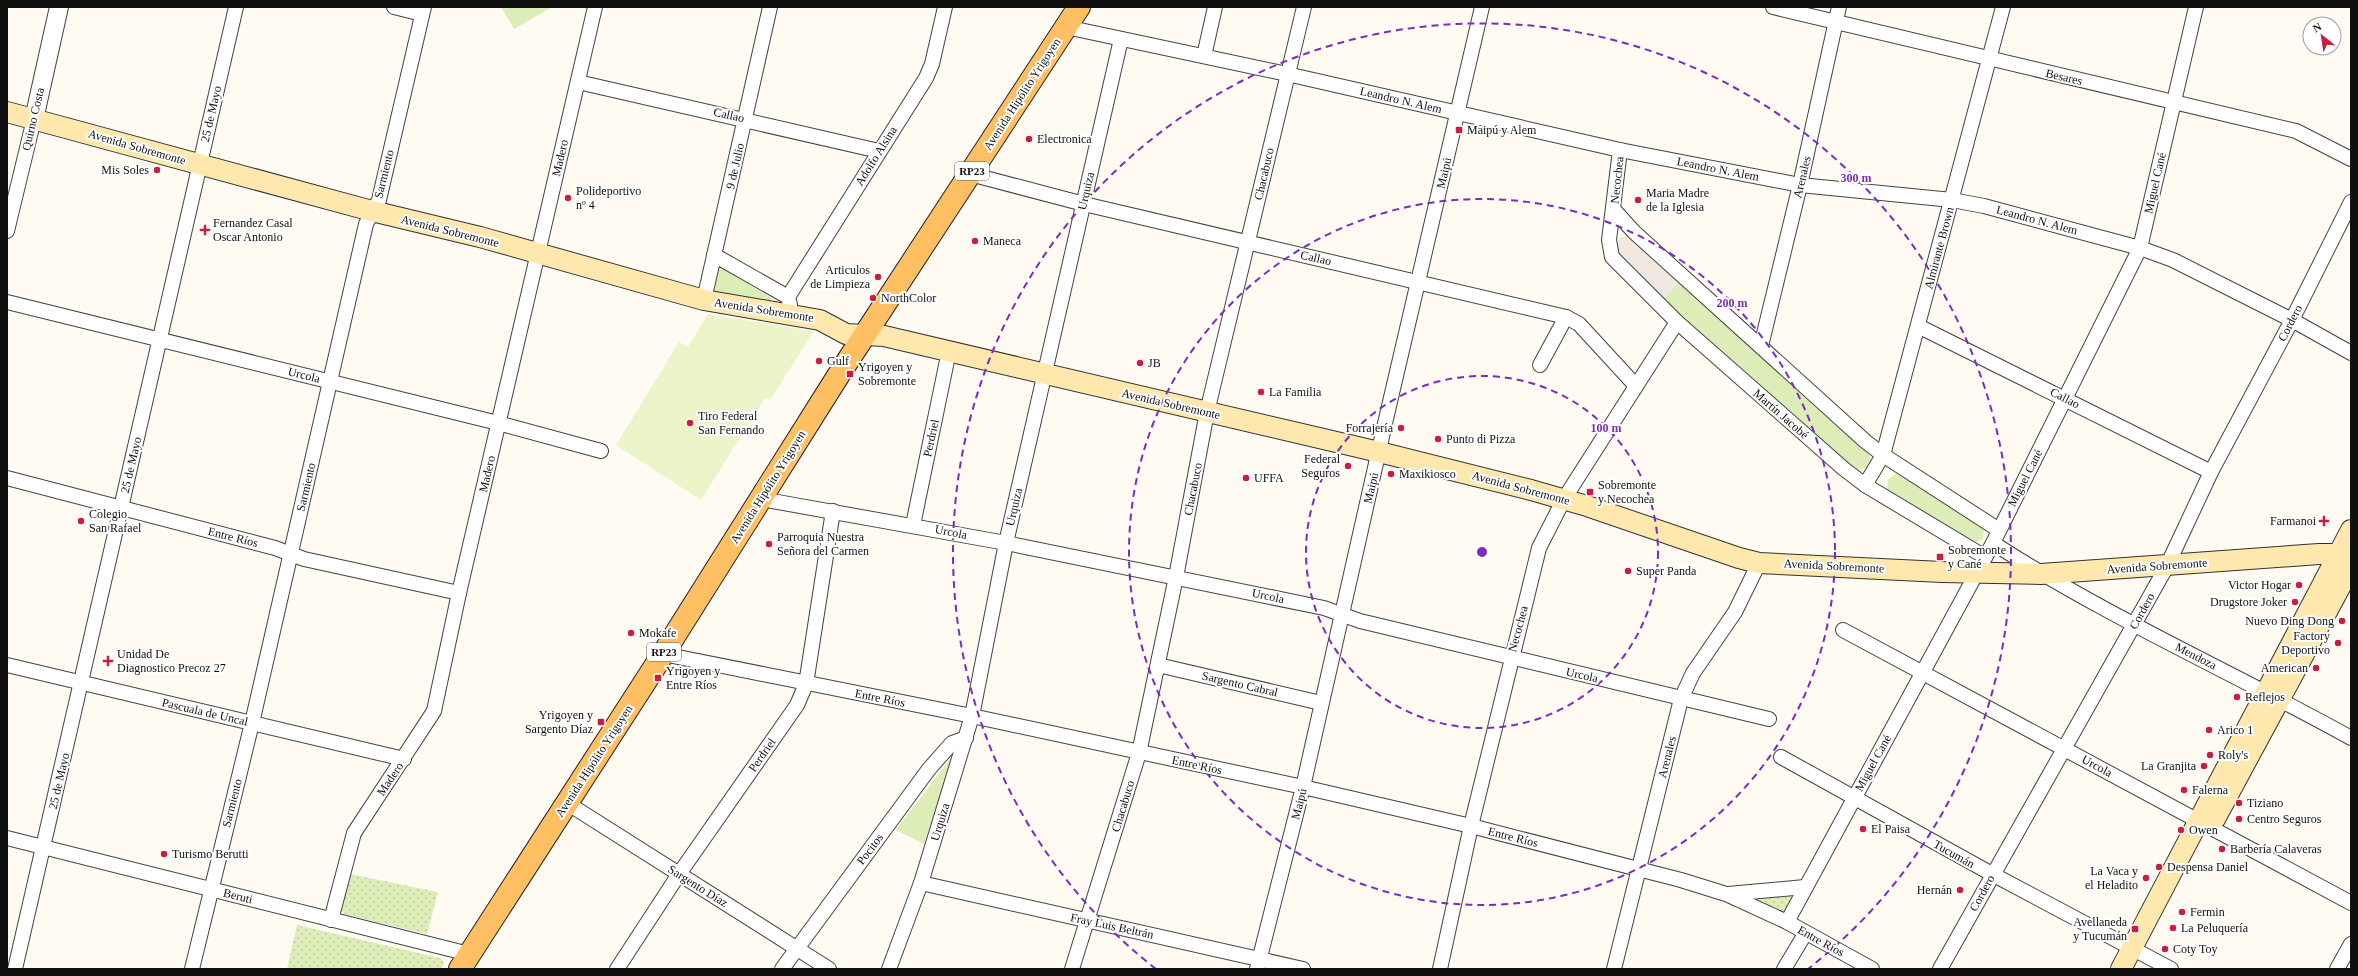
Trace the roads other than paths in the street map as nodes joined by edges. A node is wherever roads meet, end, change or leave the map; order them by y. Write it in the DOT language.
graph roads {
  1 [pos="59,7"];
  2 [pos="236,7"];
  3 [pos="394,7"];
  4 [pos="595,7"];
  5 [pos="770,7"];
  6 [pos="946,7"];
  7 [pos="1079,7"];
  8 [pos="1215,7"];
  9 [pos="1304,7"];
  10 [pos="1482,7"];
  11 [pos="1773,7"];
  12 [pos="1840,7"];
  13 [pos="2003,7"];
  14 [pos="2196,7"];
  15 [pos="423,10"];
  16 [pos="1836,22"];
  17 [pos="1066,28"];
  18 [pos="1121,39"];
  19 [pos="1204,56"];
  20 [pos="1990,59"];
  21 [pos="1287,74"];
  22 [pos="578,82"];
  23 [pos="2174,103"];
  24 [pos="7,112"];
  25 [pos="1458,113"];
  26 [pos="746,118"];
  27 [pos="34,119"];
  28 [pos="1620,150"];
  29 [pos="880,151"];
  30 [pos="2351,159"];
  31 [pos="198,164"];
  32 [pos="970,174"];
  33 [pos="1800,185"];
  34 [pos="1952,200"];
  35 [pos="2351,202"];
  36 [pos="1084,204"];
  37 [pos="1614,210"];
  38 [pos="372,211"];
  39 [pos="7,231"];
  40 [pos="1634,232"];
  41 [pos="1609,239"];
  42 [pos="1249,243"];
  43 [pos="2140,248"];
  44 [pos="538,254"];
  45 [pos="714,255"];
  46 [pos="1418,282"];
  47 [pos="704,300"];
  48 [pos="7,302"];
  49 [pos="790,306"];
  50 [pos="1566,317"];
  51 [pos="2292,320"];
  52 [pos="1677,322"];
  53 [pos="1918,326"];
  54 [pos="866,334"];
  55 [pos="160,339"];
  56 [pos="1760,346"];
  57 [pos="949,351"];
  58 [pos="2351,353"];
  59 [pos="1540,365"];
  60 [pos="1044,373"];
  61 [pos="330,381"];
  62 [pos="1636,386"];
  63 [pos="2065,398"];
  64 [pos="1207,412"];
  65 [pos="498,423"];
  66 [pos="601,452"];
  67 [pos="1379,452"];
  68 [pos="1883,455"];
  69 [pos="2211,472"];
  70 [pos="7,478"];
  71 [pos="1865,485"];
  72 [pos="761,499"];
  73 [pos="1564,499"];
  74 [pos="121,509"];
  75 [pos="833,511"];
  76 [pos="913,525"];
  77 [pos="1999,530"];
  78 [pos="2351,530"];
  79 [pos="1006,542"];
  80 [pos="1992,543"];
  81 [pos="291,554"];
  82 [pos="2347,560"];
  83 [pos="1760,563"];
  84 [pos="1981,565"];
  85 [pos="2167,566"];
  86 [pos="2041,574"];
  87 [pos="1176,577"];
  88 [pos="459,593"];
  89 [pos="1342,615"];
  90 [pos="2134,625"];
  91 [pos="1843,630"];
  92 [pos="663,654"];
  93 [pos="1511,658"];
  94 [pos="7,665"];
  95 [pos="1158,665"];
  96 [pos="1922,672"];
  97 [pos="81,683"];
  98 [pos="806,684"];
  99 [pos="2274,695"];
  100 [pos="1681,699"];
  101 [pos="1321,703"];
  102 [pos="972,716"];
  103 [pos="1769,719"];
  104 [pos="252,723"];
  105 [pos="966,738"];
  106 [pos="2351,738"];
  107 [pos="2064,748"];
  108 [pos="1139,753"];
  109 [pos="1781,757"];
  110 [pos="404,759"];
  111 [pos="1303,788"];
  112 [pos="1853,798"];
  113 [pos="567,804"];
  114 [pos="2205,823"];
  115 [pos="1471,826"];
  116 [pos="7,838"];
  117 [pos="44,846"];
  118 [pos="1639,869"];
  119 [pos="679,874"];
  120 [pos="1992,874"];
  121 [pos="921,883"];
  122 [pos="1805,887"];
  123 [pos="211,889"];
  124 [pos="1726,894"];
  125 [pos="2351,903"];
  126 [pos="331,920"];
  127 [pos="1088,921"];
  128 [pos="1787,922"];
  129 [pos="1805,934"];
  130 [pos="2351,944"];
  131 [pos="797,948"];
  132 [pos="2137,958"];
  133 [pos="464,962"];
  134 [pos="1258,964"];
  135 [pos="15,969"];
  136 [pos="192,969"];
  137 [pos="617,969"];
  138 [pos="782,969"];
  139 [pos="829,969"];
  140 [pos="889,969"];
  141 [pos="1072,969"];
  142 [pos="1303,969"];
  143 [pos="1440,969"];
  144 [pos="1614,969"];
  145 [pos="1784,969"];
  146 [pos="1872,969"];
  147 [pos="1940,969"];
  148 [pos="2121,969"];
  149 [pos="2171,969"];
  150 [pos="2337,969"];
  1 -- 27 [label="street, Quirno Costa"];
  2 -- 31 [label="street, 25 de Mayo"];
  3 -- 15 [label="street"];
  4 -- 22 [label="street, Madero"];
  5 -- 26 [label="street, 9 de Julio"];
  6 -- 29 [label="street, Adolfo Alsina"];
  7 -- 17 [label="main road, Avenida Hipólito Yrigoyen / RP23"];
  8 -- 19 [label="street"];
  9 -- 21 [label="street, Chacabuco"];
  10 -- 25 [label="street, Maipú"];
  11 -- 16 [label="street, Besares"];
  12 -- 16 [label="street, Arenales"];
  13 -- 20 [label="street, Almirante Brown"];
  14 -- 23 [label="street, Miguel Cané"];
  15 -- 38 [label="street, Sarmiento"];
  16 -- 20 [label="street, Besares"];
  16 -- 33 [label="street, Arenales"];
  17 -- 18 [label="street, Leandro N. Alem"];
  17 -- 32 [label="main road, Avenida Hipólito Yrigoyen / RP23"];
  18 -- 19 [label="street, Leandro N. Alem"];
  18 -- 36 [label="street, Urquiza"];
  19 -- 21 [label="street, Leandro N. Alem"];
  20 -- 23 [label="street, Besares"];
  20 -- 34 [label="street, Almirante Brown"];
  21 -- 25 [label="street, Leandro N. Alem"];
  21 -- 42 [label="street, Chacabuco"];
  22 -- 26 [label="street, Callao"];
  22 -- 44 [label="street, Madero"];
  23 -- 30 [label="street, Besares"];
  23 -- 43 [label="street, Miguel Cané"];
  24 -- 27 [label="main road, Avenida Sobremonte"];
  25 -- 28 [label="street, Leandro N. Alem"];
  25 -- 46 [label="street, Maipú"];
  26 -- 29 [label="street, Callao"];
  26 -- 45 [label="street, 9 de Julio"];
  27 -- 31 [label="main road, Avenida Sobremonte"];
  27 -- 39 [label="street, Quirno Costa"];
  28 -- 33 [label="street, Leandro N. Alem"];
  28 -- 37 [label="street, Necochea"];
  29 -- 49 [label="street, Adolfo Alsina"];
  31 -- 38 [label="main road, Avenida Sobremonte"];
  31 -- 55 [label="street, 25 de Mayo"];
  32 -- 36 [label="street, Callao"];
  32 -- 54 [label="main road, Avenida Hipólito Yrigoyen / RP23"];
  33 -- 34 [label="street, Leandro N. Alem"];
  33 -- 56 [label="street, Arenales"];
  34 -- 43 [label="street, Leandro N. Alem"];
  34 -- 53 [label="street, Almirante Brown"];
  35 -- 51 [label="street, Cordero"];
  36 -- 42 [label="street, Callao"];
  36 -- 60 [label="street, Urquiza"];
  37 -- 40 [label="street, Necochea"];
  37 -- 41 [label="street, Necochea"];
  38 -- 44 [label="main road, Avenida Sobremonte"];
  38 -- 61 [label="street, Sarmiento"];
  40 -- 41 [label="street"];
  40 -- 56 [label="street"];
  41 -- 52 [label="street, Martín Jacobé"];
  42 -- 46 [label="street, Callao"];
  42 -- 64 [label="street, Chacabuco"];
  43 -- 51 [label="street, Leandro N. Alem"];
  43 -- 63 [label="street, Miguel Cané"];
  44 -- 47 [label="main road, Avenida Sobremonte"];
  44 -- 65 [label="street, Madero"];
  45 -- 47 [label="street, 9 de Julio"];
  45 -- 49 [label="street"];
  46 -- 50 [label="street, Callao"];
  46 -- 67 [label="street, Maipú"];
  47 -- 49 [label="main road, Avenida Sobremonte"];
  48 -- 55 [label="street, Urcola"];
  49 -- 54 [label="main road, Avenida Sobremonte"];
  50 -- 59 [label="street"];
  50 -- 62 [label="street, Callao"];
  51 -- 58 [label="street, Leandro N. Alem"];
  51 -- 69 [label="street, Cordero"];
  52 -- 62 [label="street, Necochea"];
  52 -- 71 [label="street, Martín Jacobé"];
  53 -- 63 [label="street, Callao"];
  53 -- 68 [label="street, Almirante Brown"];
  54 -- 57 [label="main road, Avenida Sobremonte"];
  54 -- 72 [label="main road, Avenida Hipólito Yrigoyen / RP23"];
  55 -- 61 [label="street, Urcola"];
  55 -- 74 [label="street, 25 de Mayo"];
  56 -- 68 [label="street"];
  57 -- 60 [label="main road, Avenida Sobremonte"];
  57 -- 76 [label="street, Perdriel"];
  60 -- 64 [label="main road, Avenida Sobremonte"];
  60 -- 79 [label="street, Urquiza"];
  61 -- 65 [label="street, Urcola"];
  61 -- 81 [label="street, Sarmiento"];
  62 -- 73 [label="street, Necochea"];
  63 -- 69 [label="street, Callao"];
  63 -- 77 [label="street, Miguel Cané"];
  64 -- 67 [label="main road, Avenida Sobremonte"];
  64 -- 87 [label="street, Chacabuco"];
  65 -- 66 [label="street, Urcola"];
  65 -- 88 [label="street, Madero"];
  67 -- 73 [label="main road, Avenida Sobremonte"];
  67 -- 89 [label="street, Maipú"];
  68 -- 71 [label="street, Almirante Brown"];
  68 -- 77 [label="street"];
  69 -- 85 [label="street, Cordero"];
  70 -- 74 [label="street, Entre Ríos"];
  71 -- 84 [label="street, Martín Jacobé"];
  72 -- 75 [label="street, Urcola"];
  72 -- 92 [label="main road, Avenida Hipólito Yrigoyen / RP23"];
  73 -- 83 [label="main road, Avenida Sobremonte"];
  73 -- 93 [label="street, Necochea"];
  74 -- 81 [label="street, Entre Ríos"];
  74 -- 97 [label="street, 25 de Mayo"];
  75 -- 76 [label="street, Urcola"];
  75 -- 98 [label="street, Perdriel"];
  76 -- 79 [label="street, Urcola"];
  77 -- 80 [label="street, Miguel Cané"];
  78 -- 82 [label="main road"];
  79 -- 87 [label="street, Urcola"];
  79 -- 102 [label="street, Urquiza"];
  80 -- 84 [label="street, Miguel Cané"];
  80 -- 86 [label="street, Mendoza"];
  81 -- 88 [label="street, Entre Ríos"];
  81 -- 104 [label="street, Sarmiento"];
  82 -- 85 [label="main road, Avenida Sobremonte"];
  82 -- 99 [label="main road"];
  83 -- 84 [label="main road, Avenida Sobremonte"];
  83 -- 100 [label="street, Arenales"];
  84 -- 86 [label="main road, Avenida Sobremonte"];
  84 -- 96 [label="street, Miguel Cané"];
  85 -- 86 [label="main road, Avenida Sobremonte"];
  85 -- 90 [label="street, Cordero"];
  86 -- 90 [label="street, Mendoza"];
  87 -- 89 [label="street, Urcola"];
  87 -- 95 [label="street, Chacabuco"];
  88 -- 110 [label="street, Madero"];
  89 -- 93 [label="street, Urcola"];
  89 -- 101 [label="street, Maipú"];
  90 -- 99 [label="street, Mendoza"];
  90 -- 107 [label="street, Cordero"];
  91 -- 96 [label="street, Urcola"];
  92 -- 98 [label="street, Entre Ríos"];
  92 -- 113 [label="main road, Avenida Hipólito Yrigoyen / RP23"];
  93 -- 100 [label="street, Urcola"];
  93 -- 115 [label="street, Necochea"];
  94 -- 97 [label="street, Pascuala de Uncal"];
  95 -- 101 [label="street, Sargento Cabral"];
  95 -- 108 [label="street, Chacabuco"];
  96 -- 107 [label="street, Urcola"];
  96 -- 112 [label="street, Miguel Cané"];
  97 -- 104 [label="street, Pascuala de Uncal"];
  97 -- 117 [label="street, 25 de Mayo"];
  98 -- 102 [label="street, Entre Ríos"];
  98 -- 119 [label="street, Perdriel"];
  99 -- 106 [label="street, Mendoza"];
  99 -- 114 [label="main road"];
  100 -- 103 [label="street, Urcola"];
  100 -- 118 [label="street, Arenales"];
  101 -- 111 [label="street, Maipú"];
  102 -- 105 [label="street, Urquiza"];
  102 -- 108 [label="street, Entre Ríos"];
  104 -- 110 [label="street, Pascuala de Uncal"];
  104 -- 123 [label="street, Sarmiento"];
  105 -- 121 [label="street, Urquiza"];
  105 -- 131 [label="street, Pocitos"];
  107 -- 114 [label="street, Urcola"];
  107 -- 120 [label="street, Cordero"];
  108 -- 111 [label="street, Entre Ríos"];
  108 -- 127 [label="street, Chacabuco"];
  109 -- 112 [label="street, Tucumán"];
  110 -- 126 [label="street, Madero"];
  111 -- 115 [label="street, Entre Ríos"];
  111 -- 134 [label="street, Maipú"];
  112 -- 120 [label="street, Tucumán"];
  112 -- 122 [label="street, Miguel Cané"];
  113 -- 119 [label="street, Sargento Díaz"];
  113 -- 133 [label="main road, Avenida Hipólito Yrigoyen / RP23"];
  114 -- 125 [label="street, Urcola"];
  114 -- 132 [label="main road"];
  115 -- 118 [label="street, Entre Ríos"];
  115 -- 143 [label="street, Necochea"];
  116 -- 117 [label="street, Beruti"];
  117 -- 123 [label="street, Beruti"];
  117 -- 135 [label="street, 25 de Mayo"];
  118 -- 124 [label="street, Entre Ríos"];
  118 -- 144 [label="street, Arenales"];
  119 -- 131 [label="street, Sargento Díaz"];
  119 -- 137 [label="street, Perdriel"];
  120 -- 132 [label="street, Tucumán"];
  120 -- 147 [label="street, Cordero"];
  121 -- 127 [label="street, Fray Luis Beltrán"];
  121 -- 140 [label="street, Urquiza"];
  122 -- 124 [label="street, Entre Ríos"];
  122 -- 128 [label="street, Miguel Cané"];
  123 -- 126 [label="street, Beruti"];
  123 -- 136 [label="street, Sarmiento"];
  124 -- 128 [label="street, Entre Ríos"];
  126 -- 133 [label="street, Beruti"];
  127 -- 134 [label="street, Fray Luis Beltrán"];
  127 -- 141 [label="street, Chacabuco"];
  128 -- 129 [label="street, Entre Ríos"];
  129 -- 145 [label="street"];
  129 -- 146 [label="street, Entre Ríos"];
  130 -- 150 [label="street"];
  131 -- 138 [label="street, Pocitos"];
  131 -- 139 [label="street, Sargento Díaz"];
  132 -- 148 [label="main road"];
  132 -- 149 [label="street, Tucumán"];
  134 -- 142 [label="street, Fray Luis Beltrán"];
}
